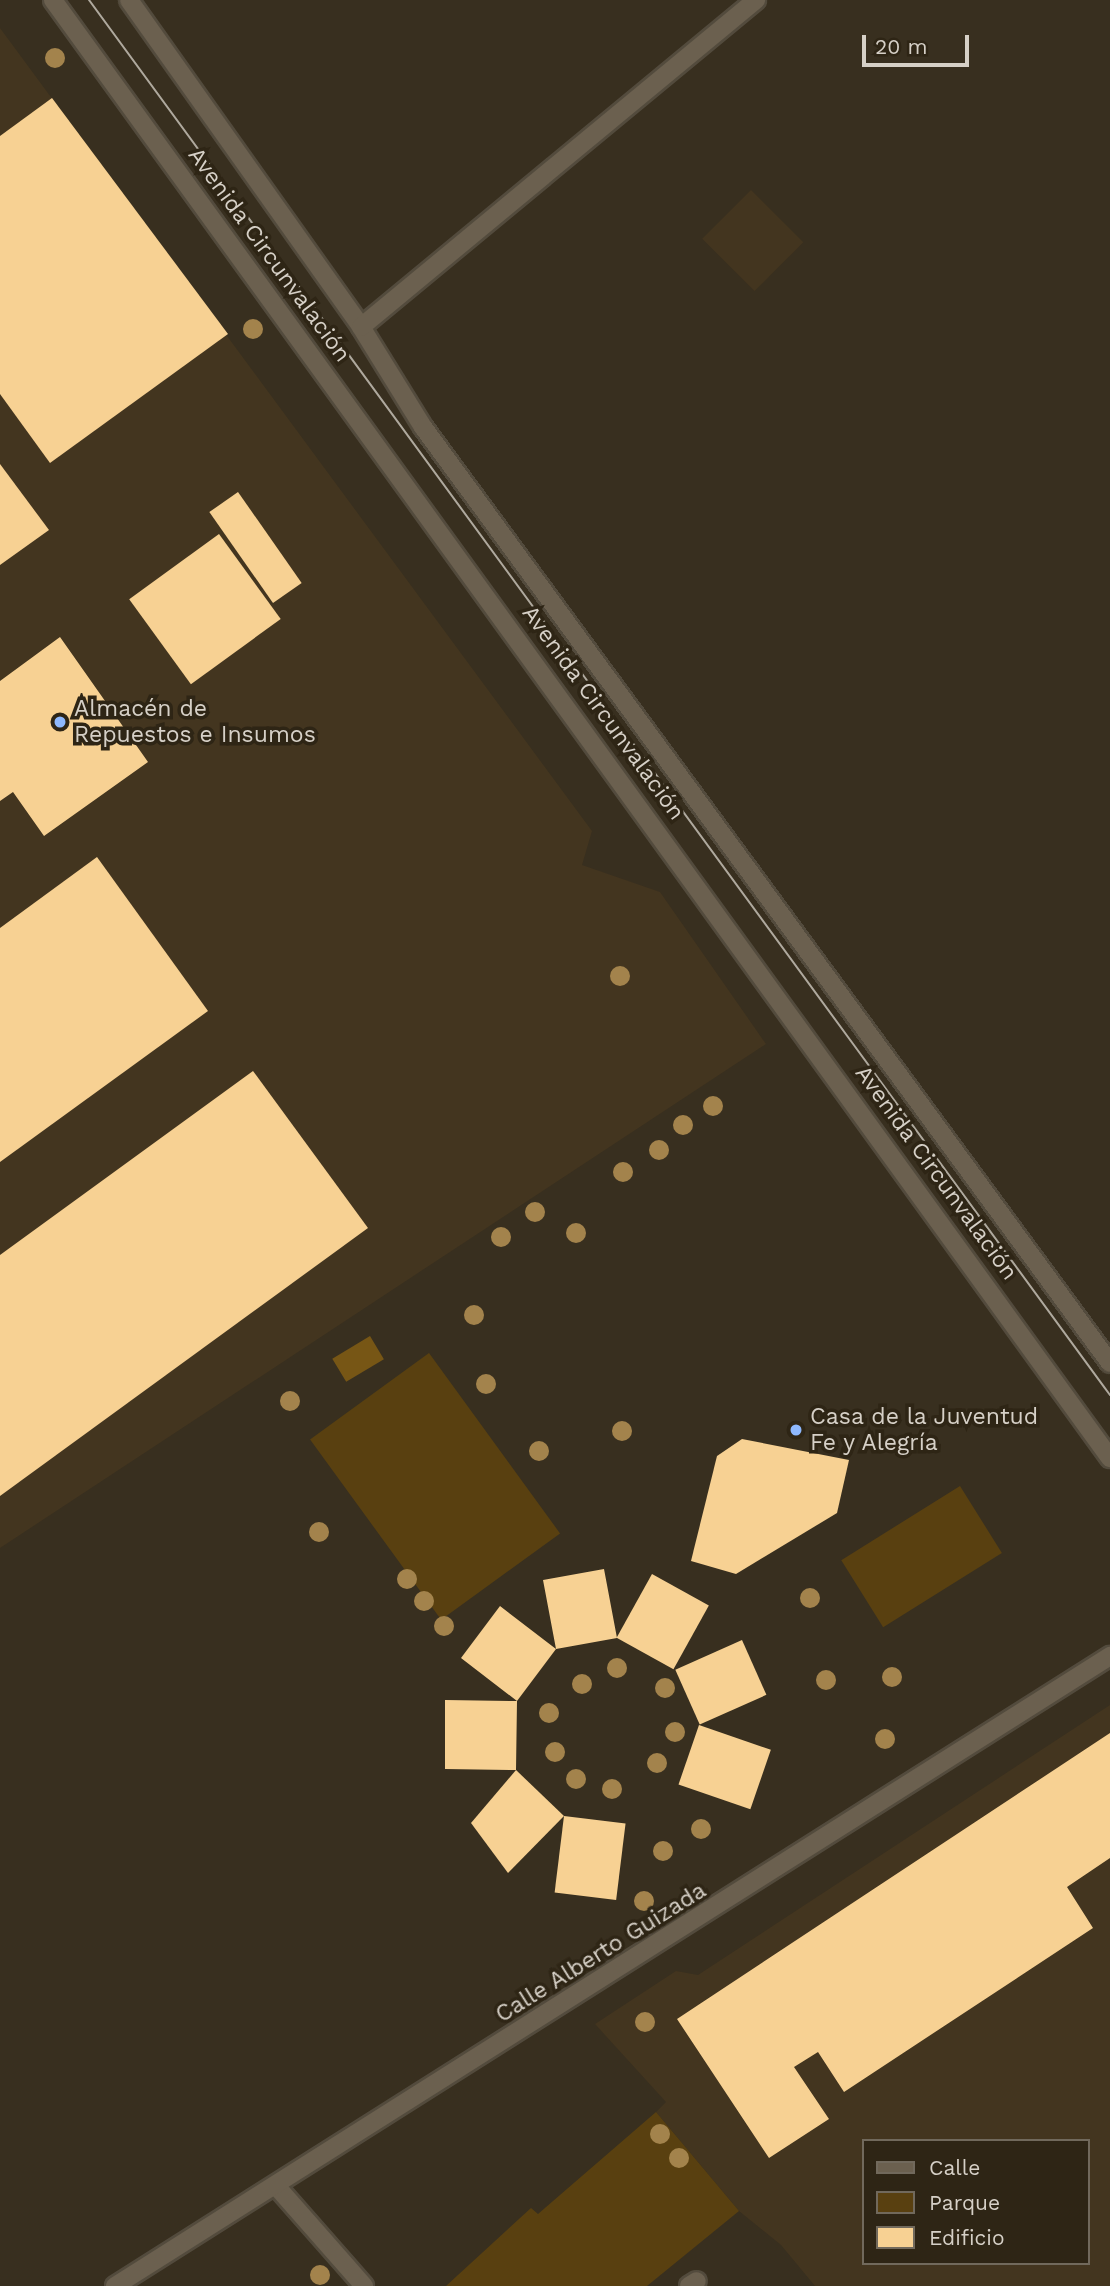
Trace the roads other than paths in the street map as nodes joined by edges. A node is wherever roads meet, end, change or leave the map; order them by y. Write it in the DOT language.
graph roads {
  1 [pos="53,0"];
  2 [pos="129,0"];
  3 [pos="756,0"];
  4 [pos="361,327"];
  5 [pos="1110,1363"];
  6 [pos="1110,1458"];
  7 [pos="1110,1656"];
  8 [pos="277,2187"];
  9 [pos="116,2286"];
  10 [pos="364,2286"];
  1 -- 6 [label="street, Avenida Circunvalación"];
  2 -- 4 [label="street, Avenida Circunvalación"];
  3 -- 4 [label="street"];
  4 -- 5 [label="street, Avenida Circunvalación"];
  7 -- 8 [label="street, Calle Alberto Guizada"];
  8 -- 9 [label="street, Calle Alberto Guizada"];
  8 -- 10 [label="street"];
}
